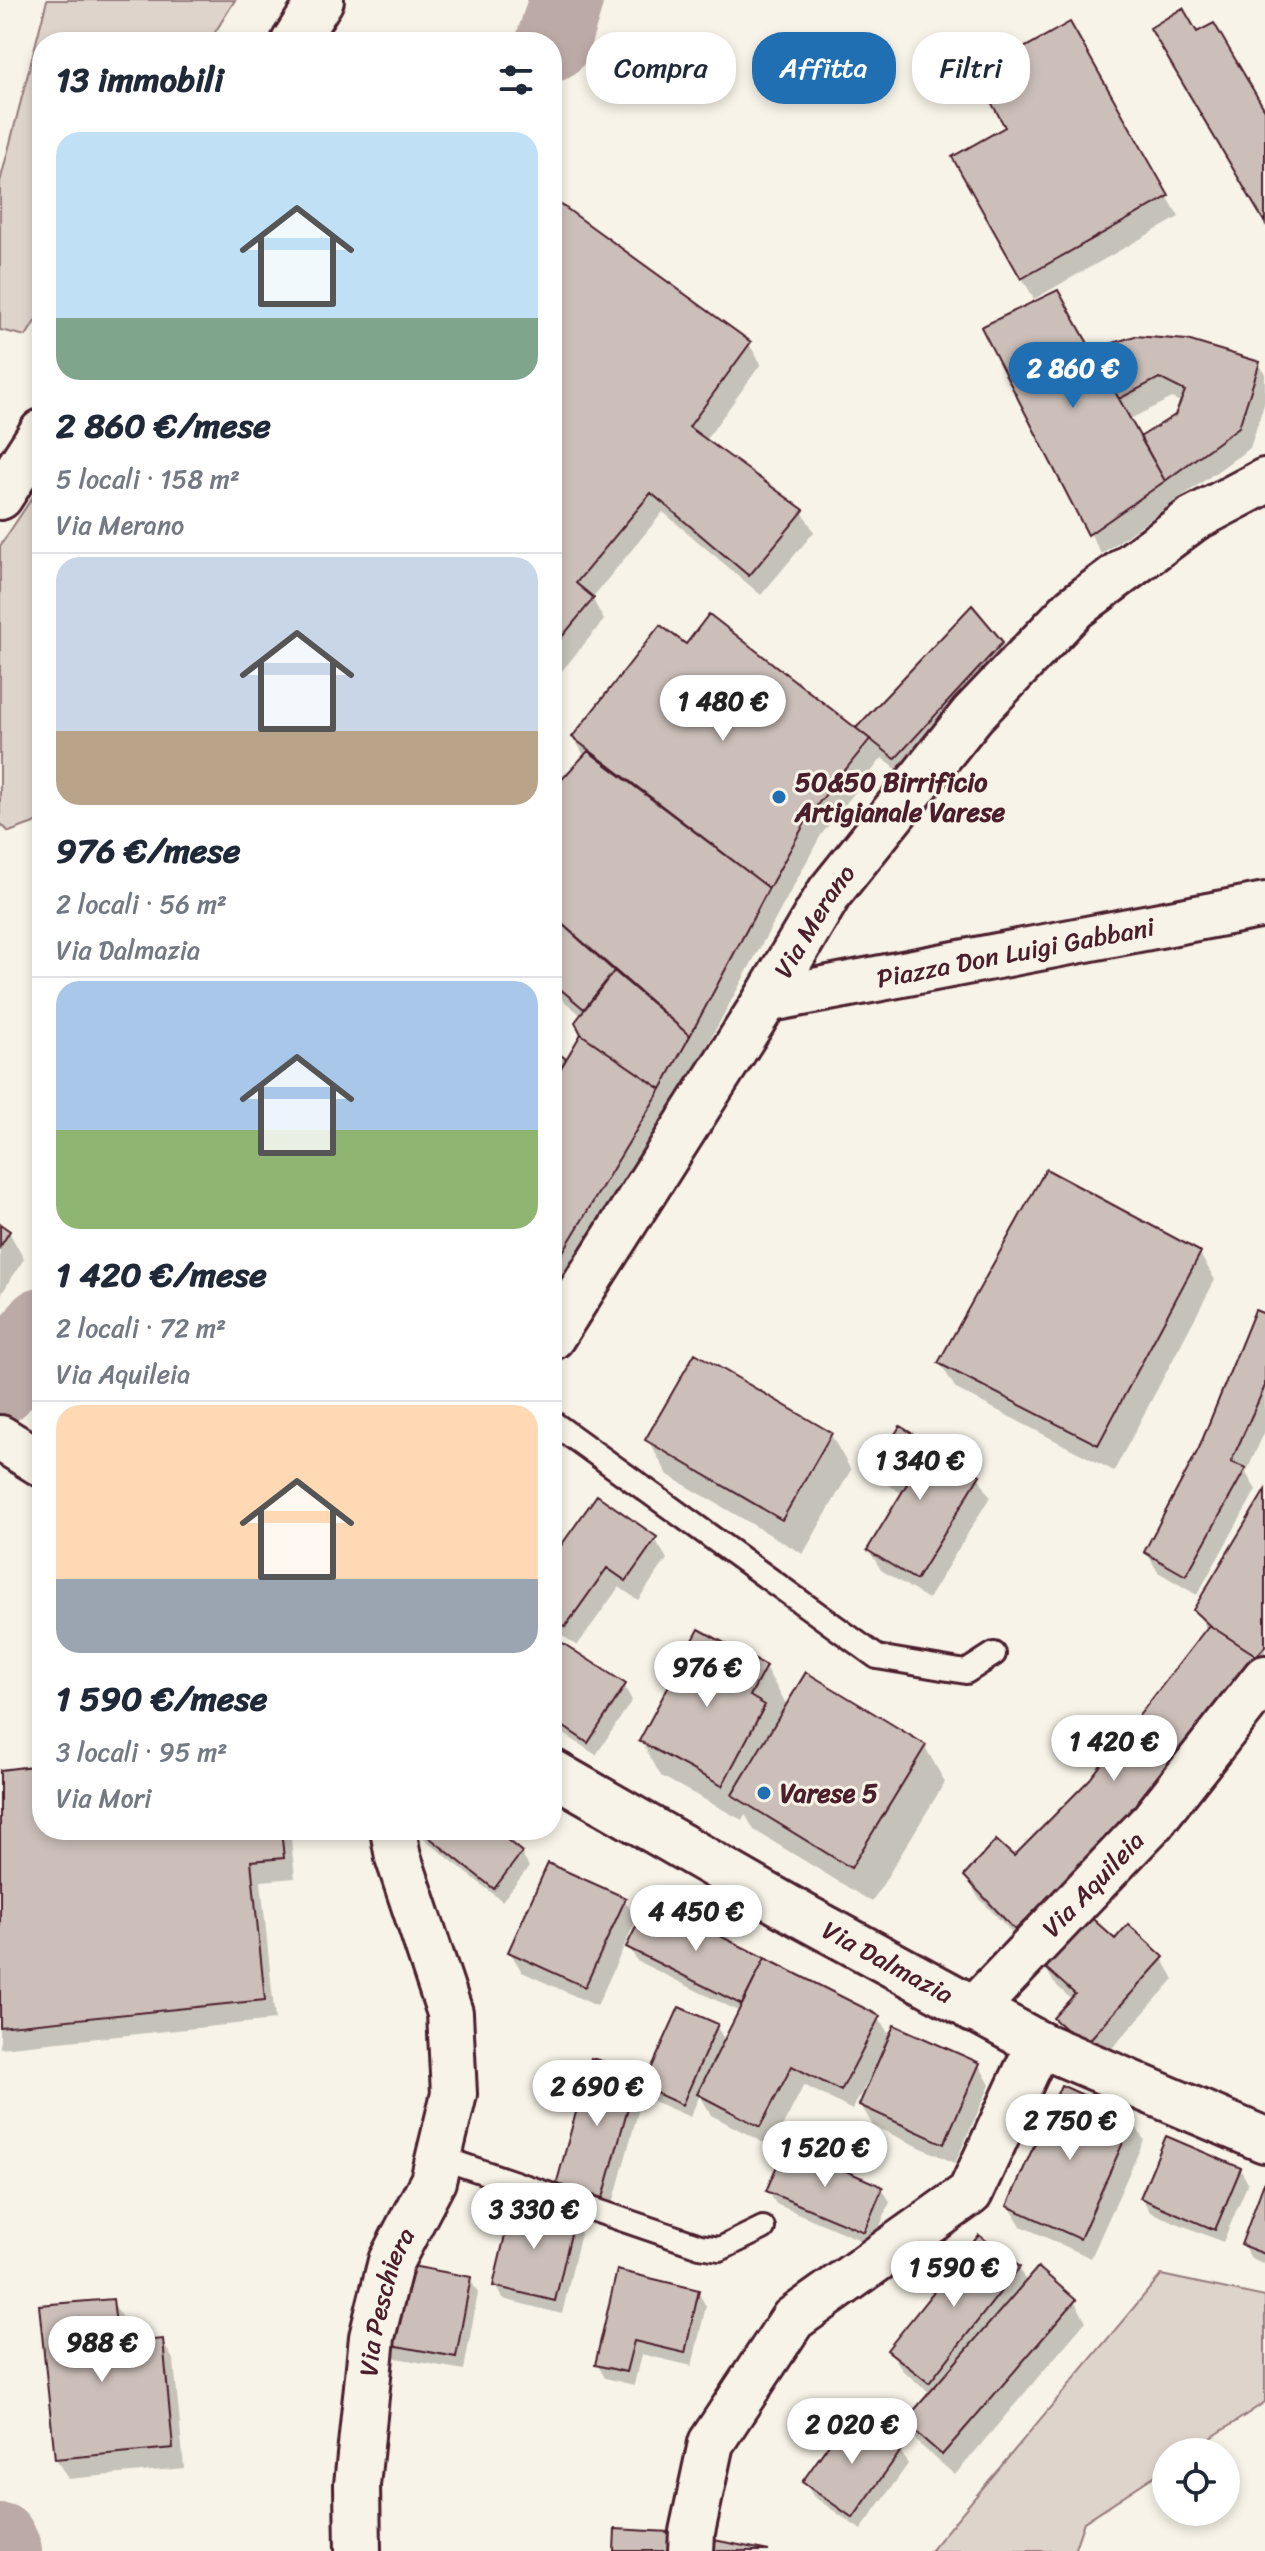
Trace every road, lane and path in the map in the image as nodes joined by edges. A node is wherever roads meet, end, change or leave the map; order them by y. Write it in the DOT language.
graph roads {
  1 [pos="321,0"];
  2 [pos="300,32"];
  3 [pos="32,447"];
  4 [pos="1265,481"];
  5 [pos="0,497"];
  6 [pos="1265,905"];
  7 [pos="766,1000"];
  8 [pos="562,1321"];
  9 [pos="562,1429"];
  10 [pos="994,1654"];
  11 [pos="1265,1678"];
  12 [pos="562,1778"];
  13 [pos="395,1840"];
  14 [pos="973,2010"];
  15 [pos="1039,2044"];
  16 [pos="1265,2140"];
  17 [pos="439,2157"];
  18 [pos="763,2228"];
  19 [pos="358,2551"];
  20 [pos="691,2551"];
  1 -- 2 [label="street"];
  3 -- 5 [label="street"];
  4 -- 7 [label="street, Via Merano"];
  6 -- 7 [label="street, Piazza Don Luigi Gabbani"];
  7 -- 8 [label="street, Via Merano"];
  9 -- 10 [label="lane"];
  11 -- 14 [label="street, Via Aquileia"];
  12 -- 14 [label="street, Via Dalmazia"];
  13 -- 17 [label="street, Via Peschiera"];
  14 -- 15 [label="street, Via Dalmazia"];
  15 -- 16 [label="street, Via Dalmazia"];
  15 -- 20 [label="street"];
  17 -- 18 [label="lane"];
  17 -- 19 [label="street, Via Peschiera"];
}
